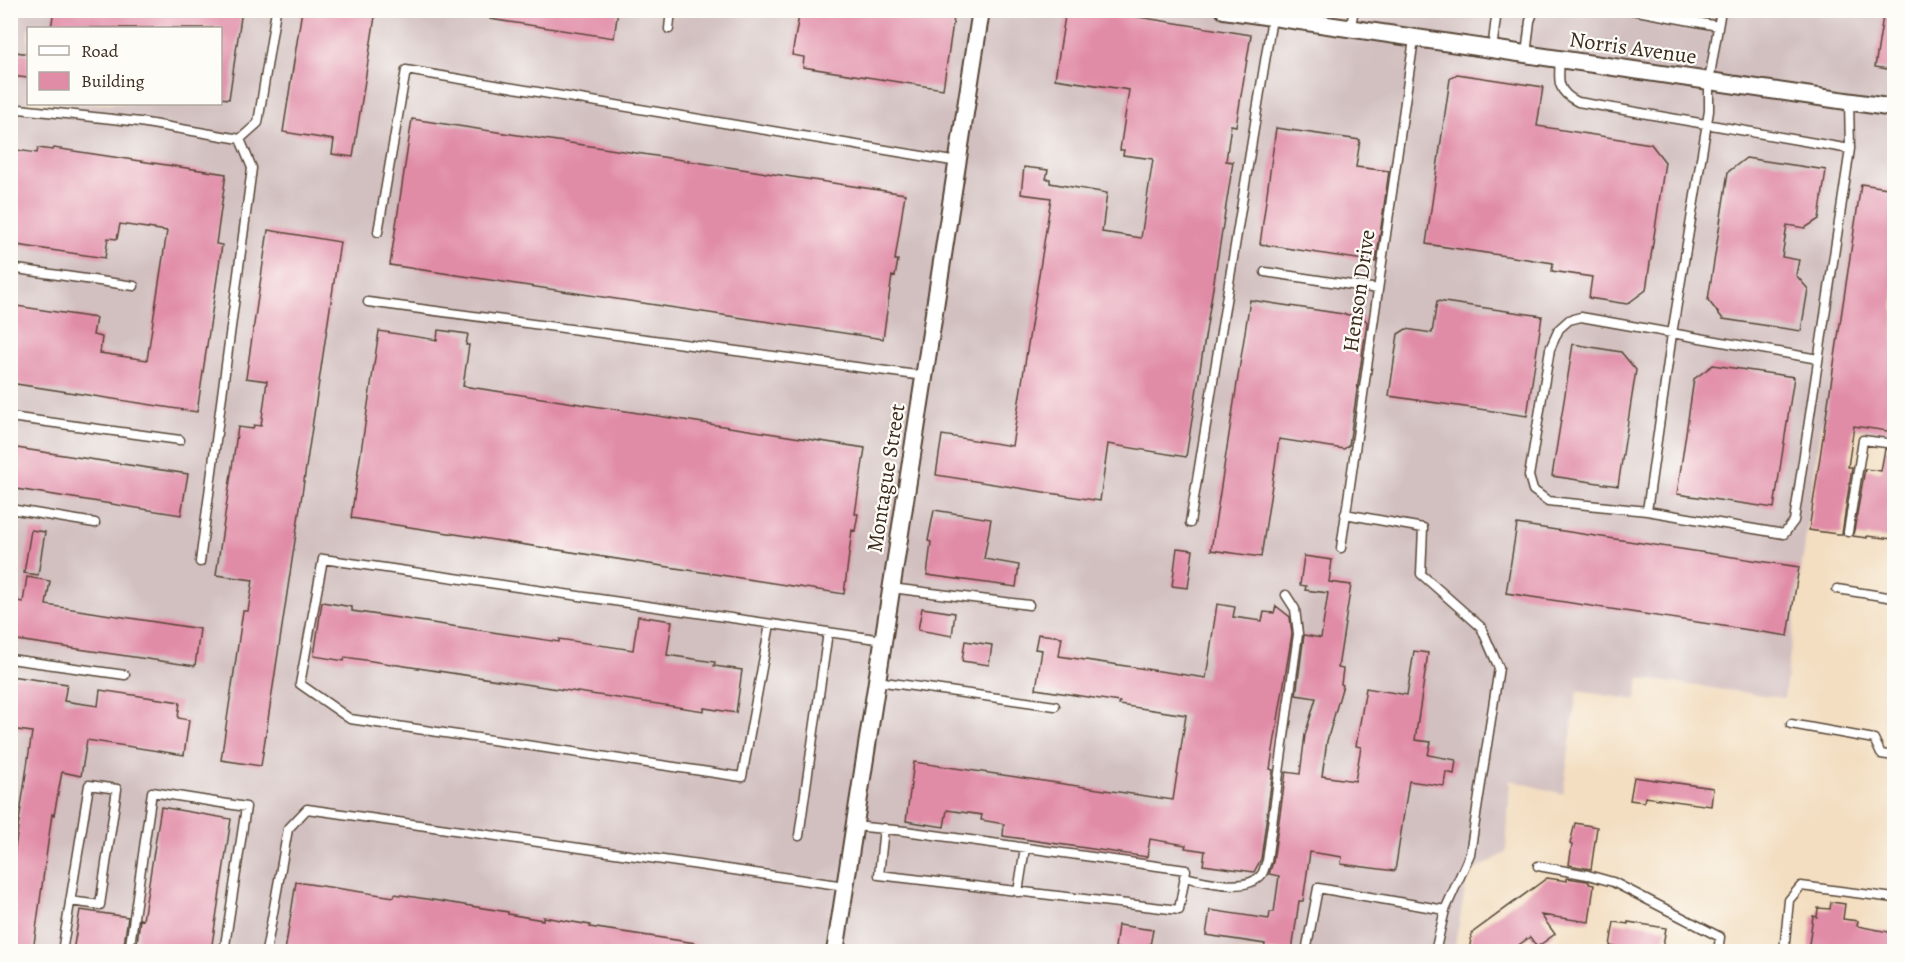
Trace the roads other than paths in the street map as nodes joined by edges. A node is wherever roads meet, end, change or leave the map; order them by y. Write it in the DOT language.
graph roads {
  1 [pos="276,10"];
  2 [pos="671,10"];
  3 [pos="981,10"];
  4 [pos="1224,10"];
  5 [pos="1354,10"];
  6 [pos="1497,10"];
  7 [pos="1534,10"];
  8 [pos="1632,10"];
  9 [pos="1721,10"];
  10 [pos="1272,18"];
  11 [pos="1718,26"];
  12 [pos="669,29"];
  13 [pos="1350,30"];
  14 [pos="1414,39"];
  15 [pos="1491,50"];
  16 [pos="1526,55"];
  17 [pos="1560,60"];
  18 [pos="1709,81"];
  19 [pos="1849,101"];
  20 [pos="10,108"];
  21 [pos="1894,108"];
  22 [pos="1707,124"];
  23 [pos="240,139"];
  24 [pos="1850,149"];
  25 [pos="958,162"];
  26 [pos="378,232"];
  27 [pos="10,268"];
  28 [pos="1265,272"];
  29 [pos="134,286"];
  30 [pos="1378,289"];
  31 [pos="368,302"];
  32 [pos="1672,334"];
  33 [pos="1818,359"];
  34 [pos="924,376"];
  35 [pos="10,417"];
  36 [pos="180,440"];
  37 [pos="1894,444"];
  38 [pos="10,509"];
  39 [pos="1647,511"];
  40 [pos="1345,514"];
  41 [pos="95,523"];
  42 [pos="1190,523"];
  43 [pos="1848,532"];
  44 [pos="1341,548"];
  45 [pos="200,562"];
  46 [pos="891,588"];
  47 [pos="1837,588"];
  48 [pos="1286,595"];
  49 [pos="1894,598"];
  50 [pos="1029,605"];
  51 [pos="770,624"];
  52 [pos="828,632"];
  53 [pos="883,640"];
  54 [pos="10,659"];
  55 [pos="125,675"];
  56 [pos="877,681"];
  57 [pos="1055,706"];
  58 [pos="1791,724"];
  59 [pos="1894,756"];
  60 [pos="854,826"];
  61 [pos="884,828"];
  62 [pos="799,836"];
  63 [pos="1025,848"];
  64 [pos="1538,866"];
  65 [pos="1184,877"];
  66 [pos="845,885"];
  67 [pos="1018,892"];
  68 [pos="1894,898"];
  69 [pos="70,901"];
  70 [pos="1445,910"];
  71 [pos="62,951"];
  72 [pos="129,951"];
  73 [pos="224,951"];
  74 [pos="267,951"];
  75 [pos="835,951"];
  76 [pos="1306,951"];
  77 [pos="1435,951"];
  78 [pos="1718,951"];
  79 [pos="1784,951"];
  1 -- 23 [label="lane"];
  2 -- 12 [label="lane"];
  3 -- 25 [label="street, Montague Street"];
  4 -- 10 [label="street, Norris Avenue"];
  5 -- 13 [label="lane"];
  6 -- 15 [label="lane"];
  7 -- 16 [label="lane"];
  8 -- 11 [label="lane"];
  9 -- 11 [label="lane"];
  10 -- 13 [label="street, Norris Avenue"];
  10 -- 42 [label="lane"];
  11 -- 18 [label="lane"];
  13 -- 14 [label="street, Norris Avenue"];
  14 -- 15 [label="street, Norris Avenue"];
  14 -- 30 [label="lane, Henson Drive"];
  15 -- 16 [label="street, Norris Avenue"];
  16 -- 17 [label="street, Norris Avenue"];
  17 -- 18 [label="street, Norris Avenue"];
  17 -- 22 [label="lane"];
  18 -- 19 [label="street, Norris Avenue"];
  18 -- 22 [label="lane"];
  19 -- 21 [label="street, Norris Avenue"];
  19 -- 24 [label="lane"];
  20 -- 23 [label="lane"];
  22 -- 24 [label="lane"];
  22 -- 32 [label="lane"];
  23 -- 45 [label="lane"];
  24 -- 33 [label="lane"];
  25 -- 26 [label="lane"];
  25 -- 34 [label="street, Montague Street"];
  27 -- 29 [label="lane"];
  28 -- 30 [label="lane"];
  30 -- 40 [label="lane, Henson Drive"];
  31 -- 34 [label="lane"];
  32 -- 33 [label="lane"];
  32 -- 39 [label="lane"];
  32 -- 39 [label="lane"];
  33 -- 39 [label="lane"];
  34 -- 46 [label="street, Montague Street"];
  35 -- 36 [label="lane"];
  37 -- 43 [label="lane"];
  38 -- 41 [label="lane"];
  40 -- 44 [label="lane, Henson Drive"];
  40 -- 70 [label="lane"];
  46 -- 50 [label="lane"];
  46 -- 53 [label="street, Montague Street"];
  47 -- 49 [label="lane"];
  48 -- 65 [label="lane"];
  51 -- 51 [label="lane"];
  51 -- 52 [label="lane"];
  52 -- 53 [label="lane"];
  52 -- 62 [label="lane"];
  53 -- 56 [label="street, Montague Street"];
  54 -- 55 [label="lane"];
  56 -- 57 [label="lane"];
  56 -- 60 [label="street, Montague Street"];
  58 -- 59 [label="lane"];
  60 -- 61 [label="lane"];
  60 -- 66 [label="street, Montague Street"];
  61 -- 63 [label="lane"];
  61 -- 67 [label="lane"];
  63 -- 65 [label="lane"];
  63 -- 67 [label="lane"];
  64 -- 78 [label="lane"];
  65 -- 67 [label="lane"];
  66 -- 74 [label="lane"];
  66 -- 75 [label="street, Montague Street"];
  68 -- 79 [label="lane"];
  69 -- 69 [label="lane"];
  69 -- 71 [label="lane"];
  70 -- 76 [label="lane"];
  70 -- 77 [label="lane"];
  72 -- 73 [label="lane"];
}
